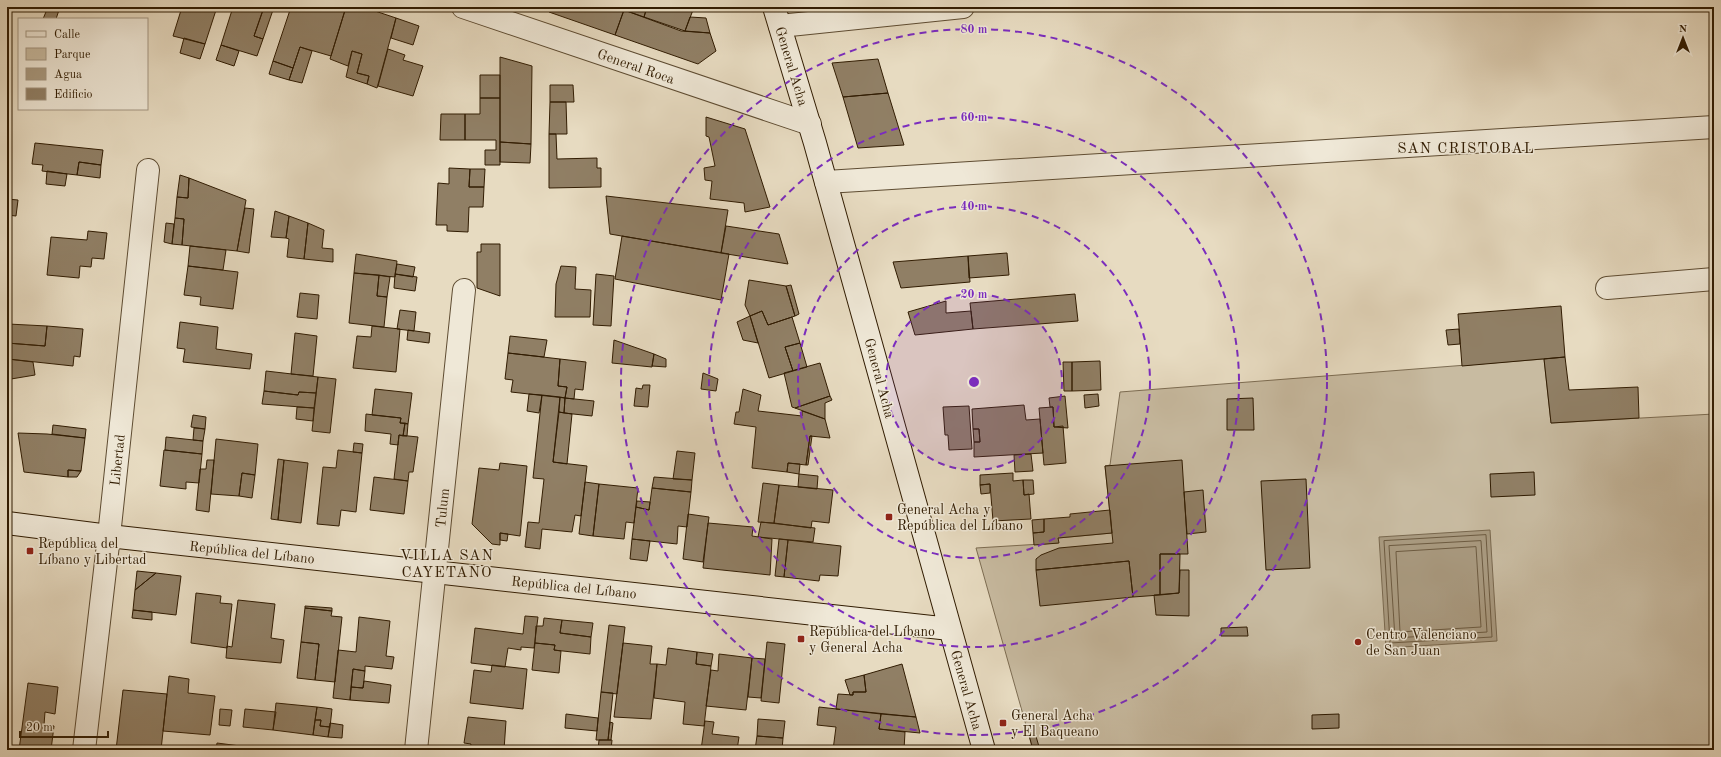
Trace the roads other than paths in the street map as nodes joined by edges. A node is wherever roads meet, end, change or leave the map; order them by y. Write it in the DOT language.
graph roads {
  1 [pos="463,7"];
  2 [pos="963,7"];
  3 [pos="777,17"];
  4 [pos="810,124"];
  5 [pos="1714,127"];
  6 [pos="148,170"];
  7 [pos="826,182"];
  8 [pos="1714,279"];
  9 [pos="1607,288"];
  10 [pos="464,290"];
  11 [pos="7,523"];
  12 [pos="109,536"];
  13 [pos="435,572"];
  14 [pos="950,629"];
  15 [pos="84,750"];
  16 [pos="416,750"];
  17 [pos="984,750"];
  1 -- 4 [label="street, General Roca"];
  2 -- 3 [label="street"];
  3 -- 4 [label="street, General Acha"];
  4 -- 7 [label="street, General Acha"];
  5 -- 7 [label="street"];
  6 -- 12 [label="street, Libertad"];
  7 -- 14 [label="street, General Acha"];
  8 -- 9 [label="street"];
  10 -- 13 [label="street, Tulum"];
  11 -- 12 [label="street, República del Líbano"];
  12 -- 13 [label="street, República del Líbano"];
  12 -- 15 [label="street, Libertad"];
  13 -- 14 [label="street, República del Líbano"];
  13 -- 16 [label="street, Tulum"];
  14 -- 17 [label="street, General Acha"];
}
